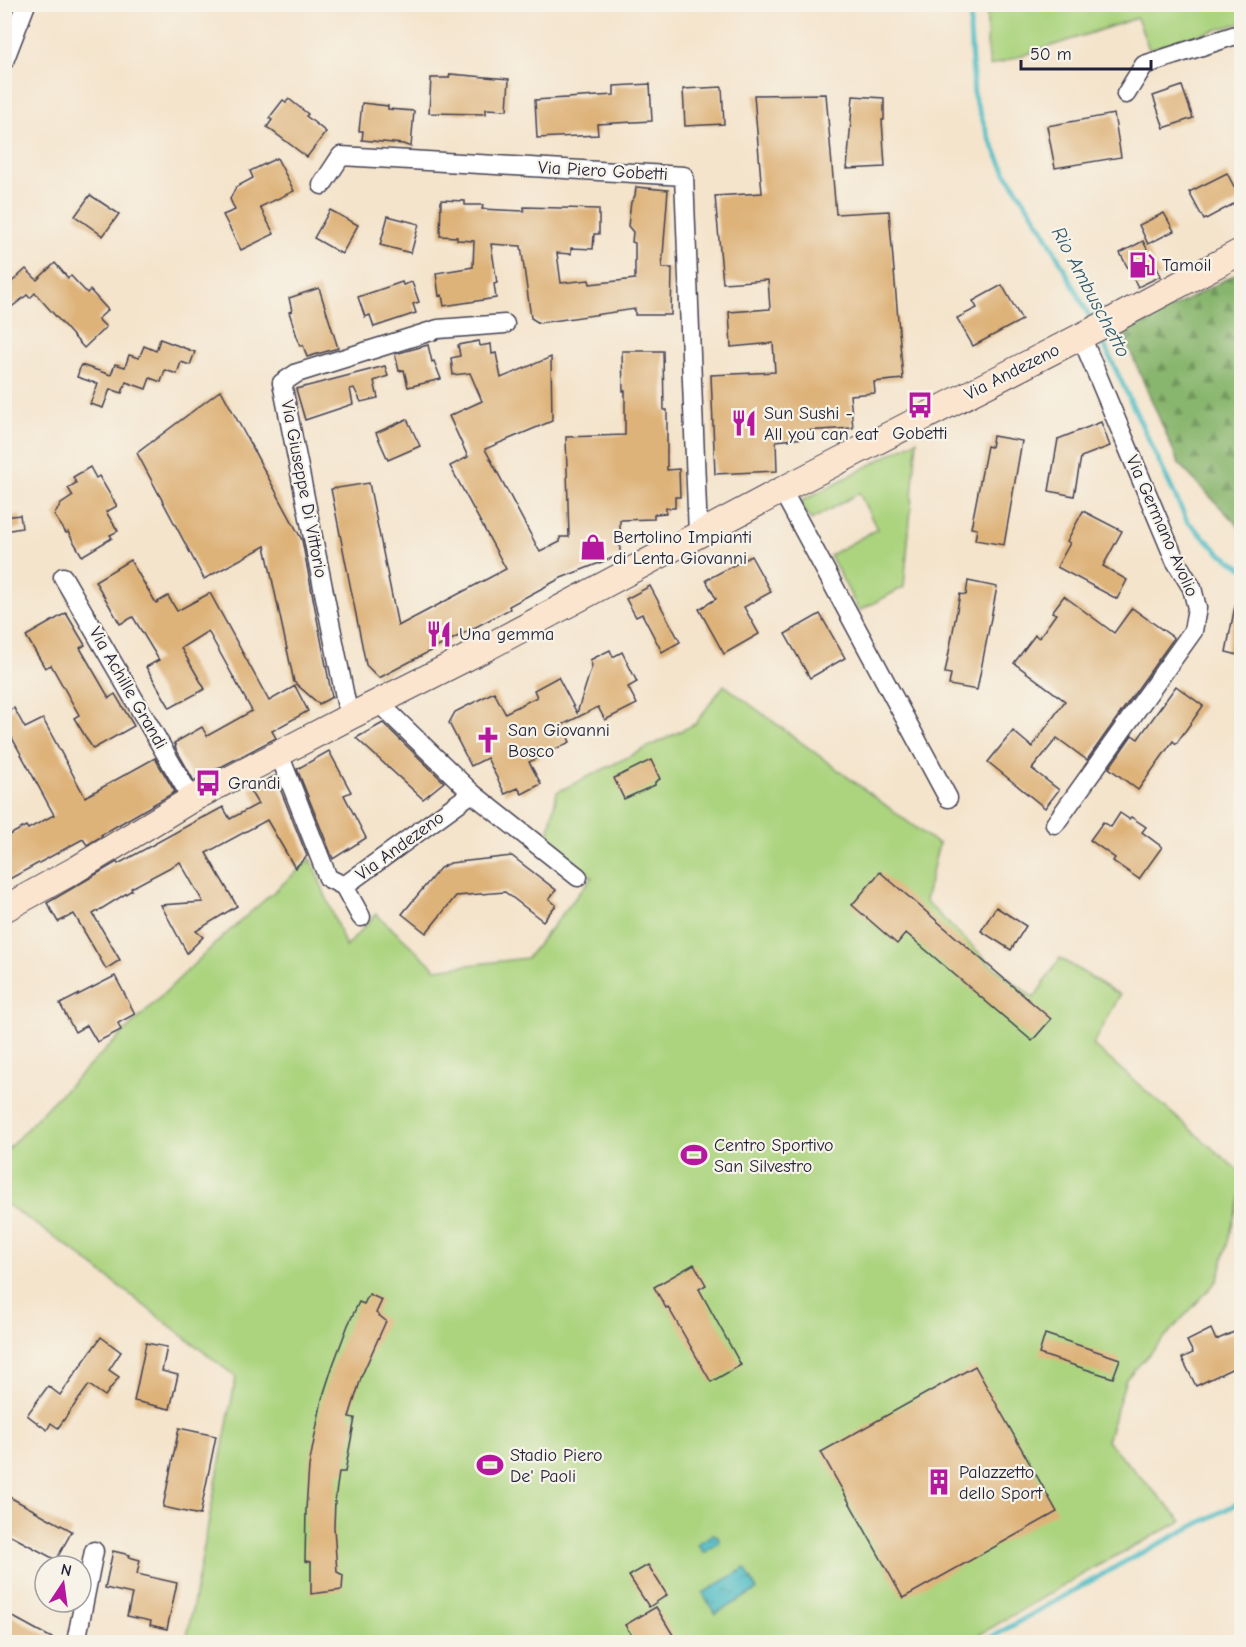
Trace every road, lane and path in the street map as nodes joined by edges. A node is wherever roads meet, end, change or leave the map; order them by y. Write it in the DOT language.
graph roads {
  1 [pos="17,11"];
  2 [pos="1242,33"];
  3 [pos="4,61"];
  4 [pos="1126,94"];
  5 [pos="322,184"];
  6 [pos="1242,251"];
  7 [pos="505,324"];
  8 [pos="1081,336"];
  9 [pos="782,490"];
  10 [pos="698,535"];
  11 [pos="63,578"];
  12 [pos="378,702"];
  13 [pos="349,717"];
  14 [pos="279,754"];
  15 [pos="472,793"];
  16 [pos="948,798"];
  17 [pos="192,800"];
  18 [pos="1055,824"];
  19 [pos="578,877"];
  20 [pos="344,886"];
  21 [pos="4,909"];
  22 [pos="361,917"];
  23 [pos="94,1551"];
  24 [pos="76,1642"];
  1 -- 3 [label="street"];
  2 -- 4 [label="street"];
  5 -- 10 [label="street, Via Piero Gobetti"];
  6 -- 8 [label="main road, Via Andezeno"];
  7 -- 13 [label="street, Via Giuseppe Di Vittorio"];
  8 -- 9 [label="main road, Via Andezeno"];
  8 -- 18 [label="street, Via Germano Avolio"];
  9 -- 10 [label="main road, Via Andezeno"];
  9 -- 16 [label="street"];
  10 -- 12 [label="main road, Via Andezeno"];
  11 -- 17 [label="street, Via Achille Grandi"];
  12 -- 13 [label="main road, Via Andezeno"];
  12 -- 15 [label="street"];
  13 -- 14 [label="main road, Via Andezeno"];
  14 -- 17 [label="main road, Via Andezeno"];
  14 -- 20 [label="street, Via Andezeno"];
  15 -- 19 [label="street"];
  15 -- 20 [label="street, Via Andezeno"];
  17 -- 21 [label="main road, Via Andezeno"];
  20 -- 22 [label="street"];
  23 -- 24 [label="street"];
}
